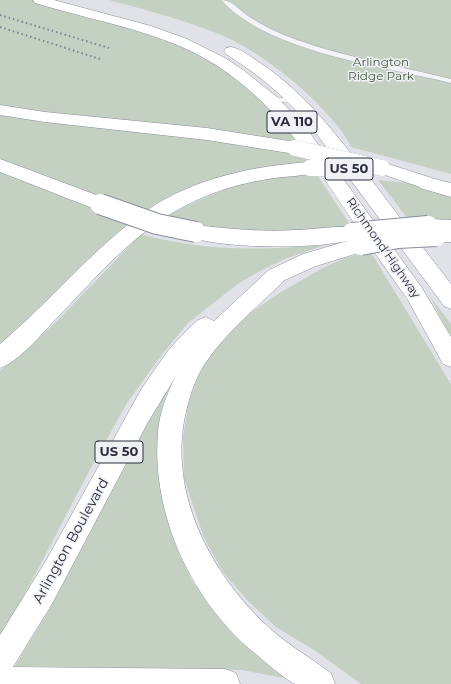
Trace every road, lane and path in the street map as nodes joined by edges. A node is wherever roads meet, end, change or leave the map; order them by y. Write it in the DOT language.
graph roads {
  1 [pos="40,0"];
  2 [pos="81,0"];
  3 [pos="224,0"];
  4 [pos="417,73"];
  5 [pos="451,76"];
  6 [pos="451,81"];
  7 [pos="269,98"];
  8 [pos="299,102"];
  9 [pos="0,110"];
  10 [pos="0,165"];
  11 [pos="384,172"];
  12 [pos="451,190"];
  13 [pos="441,231"];
  14 [pos="356,239"];
  15 [pos="276,276"];
  16 [pos="451,300"];
  17 [pos="451,357"];
  18 [pos="0,358"];
  19 [pos="0,661"];
  20 [pos="0,682"];
  21 [pos="225,684"];
  22 [pos="320,684"];
  1 -- 7 [label="highway, Richmond Highway / VA 110"];
  2 -- 8 [label="highway, Richmond Highway / VA 110"];
  3 -- 4 [label="lane"];
  4 -- 5 [label="lane"];
  4 -- 6 [label="lane"];
  7 -- 8 [label="lane"];
  7 -- 17 [label="highway, Richmond Highway / VA 110"];
  8 -- 16 [label="highway, Richmond Highway / VA 110"];
  9 -- 11 [label="highway, bridge"];
  10 -- 14 [label="highway, bridge"];
  11 -- 12 [label="highway, US 50"];
  11 -- 18 [label="highway, US 50, bridge"];
  13 -- 14 [label="highway, Arlington Boulevard / US 50, bridge"];
  14 -- 15 [label="highway, Arlington Boulevard / US 50"];
  15 -- 19 [label="highway, Arlington Boulevard / US 50"];
  15 -- 22 [label="highway"];
  20 -- 21 [label="highway"];
}
